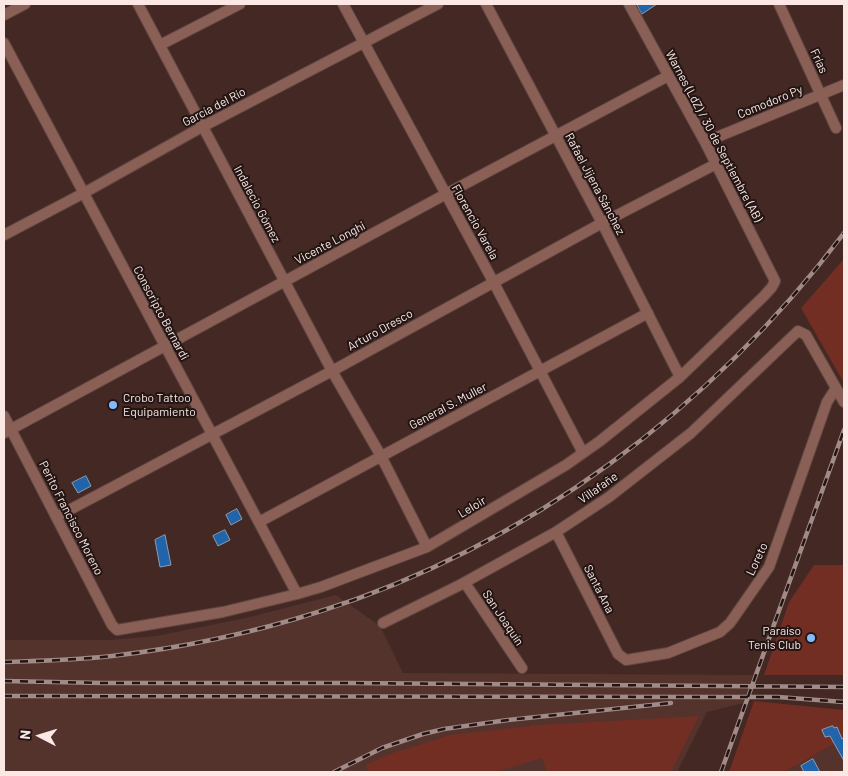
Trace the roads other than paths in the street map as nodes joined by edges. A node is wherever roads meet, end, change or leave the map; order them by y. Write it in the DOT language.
graph roads {
  1 [pos="24,4"];
  2 [pos="138,4"];
  3 [pos="240,4"];
  4 [pos="343,4"];
  5 [pos="438,4"];
  6 [pos="486,4"];
  7 [pos="629,4"];
  8 [pos="780,4"];
  9 [pos="4,15"];
  10 [pos="4,43"];
  11 [pos="365,43"];
  12 [pos="160,45"];
  13 [pos="668,76"];
  14 [pos="844,84"];
  15 [pos="821,94"];
  16 [pos="202,127"];
  17 [pos="836,128"];
  18 [pos="555,136"];
  19 [pos="705,142"];
  20 [pos="716,164"];
  21 [pos="82,194"];
  22 [pos="446,194"];
  23 [pos="602,223"];
  24 [pos="4,235"];
  25 [pos="284,281"];
  26 [pos="775,281"];
  27 [pos="494,282"];
  28 [pos="648,313"];
  29 [pos="165,346"];
  30 [pos="332,370"];
  31 [pos="541,370"];
  32 [pos="680,377"];
  33 [pos="836,388"];
  34 [pos="844,402"];
  35 [pos="4,416"];
  36 [pos="7,431"];
  37 [pos="212,435"];
  38 [pos="583,453"];
  39 [pos="381,456"];
  40 [pos="56,517"];
  41 [pos="259,522"];
  42 [pos="556,532"];
  43 [pos="427,547"];
  44 [pos="465,583"];
  45 [pos="297,594"];
  46 [pos="382,623"];
  47 [pos="117,630"];
  48 [pos="620,656"];
  49 [pos="522,668"];
  1 -- 9 [label="street"];
  2 -- 12 [label="street, Indalecio Gómez"];
  3 -- 12 [label="street"];
  4 -- 11 [label="street, Florencio Varela"];
  5 -- 11 [label="street, García del Río"];
  6 -- 18 [label="street, Rafael Jijena Sánchez"];
  7 -- 13 [label="street, Warnes (LdZ) / 30 de Septiembre (AB)"];
  8 -- 15 [label="street, Frías"];
  10 -- 21 [label="street, Conscripto Bernardi"];
  11 -- 16 [label="street, García del Río"];
  11 -- 22 [label="street, Florencio Varela"];
  12 -- 16 [label="street, Indalecio Gómez"];
  13 -- 18 [label="street, Vicente Longhi"];
  13 -- 19 [label="street, Warnes (LdZ) / 30 de Septiembre (AB)"];
  14 -- 15 [label="street, Comodoro Py"];
  15 -- 17 [label="street, Frías"];
  15 -- 19 [label="street, Comodoro Py"];
  16 -- 21 [label="street, García del Río"];
  16 -- 25 [label="street, Indalecio Gómez"];
  18 -- 22 [label="street, Vicente Longhi"];
  18 -- 23 [label="street, Rafael Jijena Sánchez"];
  19 -- 20 [label="street, Warnes (LdZ) / 30 de Septiembre (AB)"];
  20 -- 23 [label="street, Arturo Dresco"];
  20 -- 26 [label="street, Warnes (LdZ) / 30 de Septiembre (AB)"];
  21 -- 24 [label="street, García del Río"];
  21 -- 29 [label="street, Conscripto Bernardi"];
  22 -- 25 [label="street, Vicente Longhi"];
  22 -- 27 [label="street, Florencio Varela"];
  23 -- 27 [label="street, Arturo Dresco"];
  23 -- 28 [label="street, Rafael Jijena Sánchez"];
  25 -- 29 [label="street, Vicente Longhi"];
  25 -- 30 [label="street, Indalecio Gómez"];
  26 -- 32 [label="street, Leloir"];
  27 -- 30 [label="street, Arturo Dresco"];
  27 -- 31 [label="street, Florencio Varela"];
  28 -- 31 [label="street, General S. Muller"];
  28 -- 32 [label="street, Rafael Jijena Sánchez"];
  29 -- 36 [label="street, Vicente Longhi"];
  29 -- 37 [label="street, Conscripto Bernardi"];
  30 -- 37 [label="street, Arturo Dresco"];
  30 -- 39 [label="street, Indalecio Gómez"];
  31 -- 38 [label="street, Florencio Varela"];
  31 -- 39 [label="street, General S. Muller"];
  32 -- 38 [label="street, Leloir"];
  33 -- 34 [label="street"];
  33 -- 42 [label="street, Villafañe"];
  33 -- 48 [label="street, Loreto"];
  35 -- 36 [label="street, Perito Francisco Moreno"];
  36 -- 40 [label="street, Perito Francisco Moreno"];
  37 -- 40 [label="street, Arturo Dresco"];
  37 -- 41 [label="street, Conscripto Bernardi"];
  38 -- 43 [label="street, Leloir"];
  39 -- 41 [label="street, General S. Muller"];
  39 -- 43 [label="street, Indalecio Gómez"];
  40 -- 47 [label="street, Perito Francisco Moreno"];
  41 -- 45 [label="street, Conscripto Bernardi"];
  42 -- 44 [label="street, Villafañe"];
  42 -- 48 [label="street, Santa Ana"];
  43 -- 45 [label="street, Leloir"];
  44 -- 46 [label="street, Villafañe"];
  44 -- 49 [label="street, San Joaquín"];
  45 -- 47 [label="street, Leloir"];
}
